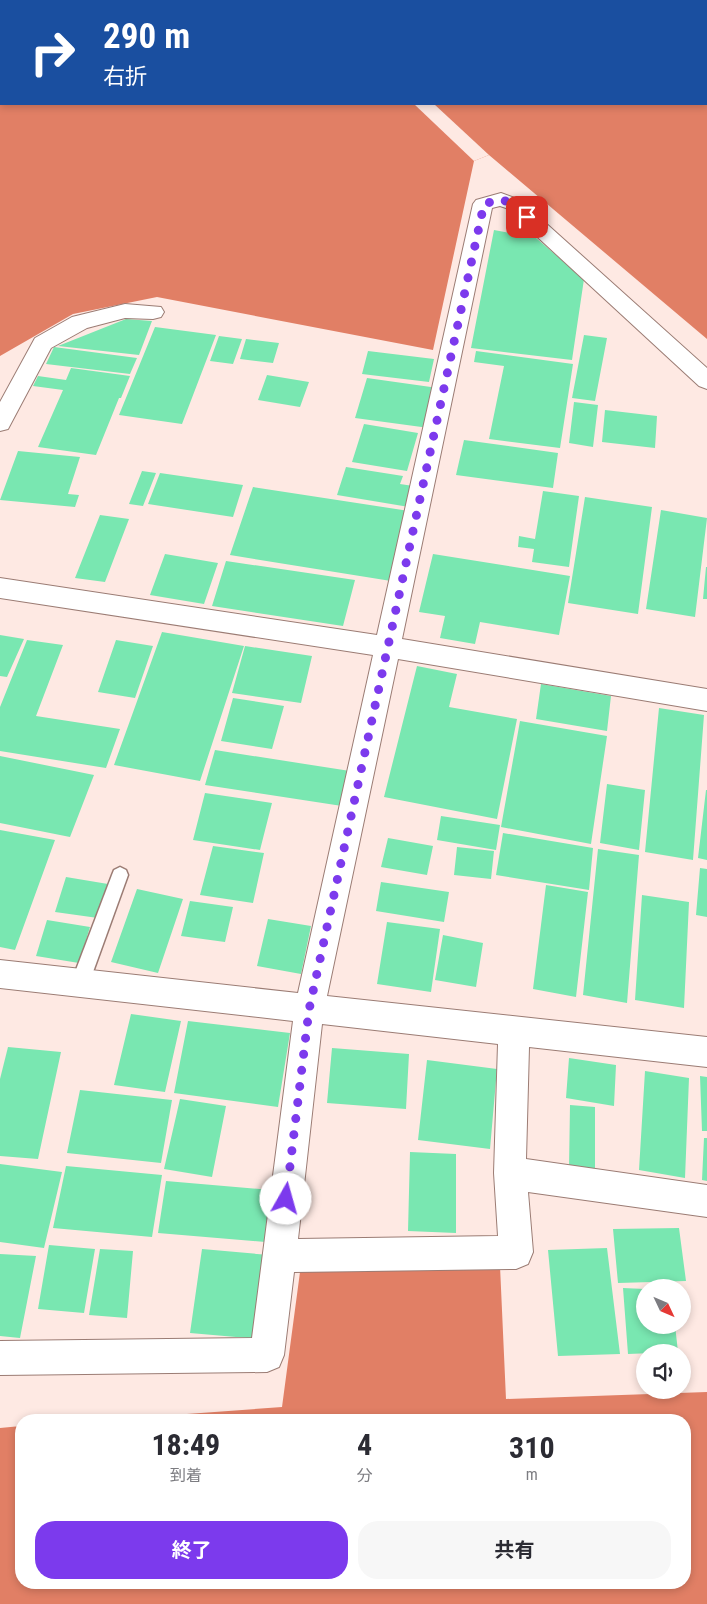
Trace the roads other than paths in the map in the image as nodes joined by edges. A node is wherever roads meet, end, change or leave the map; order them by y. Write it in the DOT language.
graph roads {
  1 [pos="153,312"];
  2 [pos="707,381"];
  3 [pos="0,423"];
  4 [pos="0,588"];
  5 [pos="388,648"];
  6 [pos="707,700"];
  7 [pos="120,875"];
  8 [pos="0,974"];
  9 [pos="80,983"];
  10 [pos="309,1010"];
  11 [pos="514,1032"];
  12 [pos="707,1052"];
  13 [pos="510,1173"];
  14 [pos="707,1201"];
  15 [pos="279,1256"];
  16 [pos="0,1358"];
  1 -- 3 [label="street"];
  2 -- 5 [label="street"];
  4 -- 5 [label="street"];
  5 -- 6 [label="street"];
  5 -- 10 [label="street"];
  7 -- 9 [label="lane"];
  8 -- 9 [label="street"];
  9 -- 10 [label="street"];
  10 -- 11 [label="street"];
  10 -- 15 [label="street"];
  11 -- 12 [label="street"];
  11 -- 13 [label="street"];
  13 -- 14 [label="street"];
  13 -- 15 [label="street"];
  15 -- 16 [label="street"];
}
